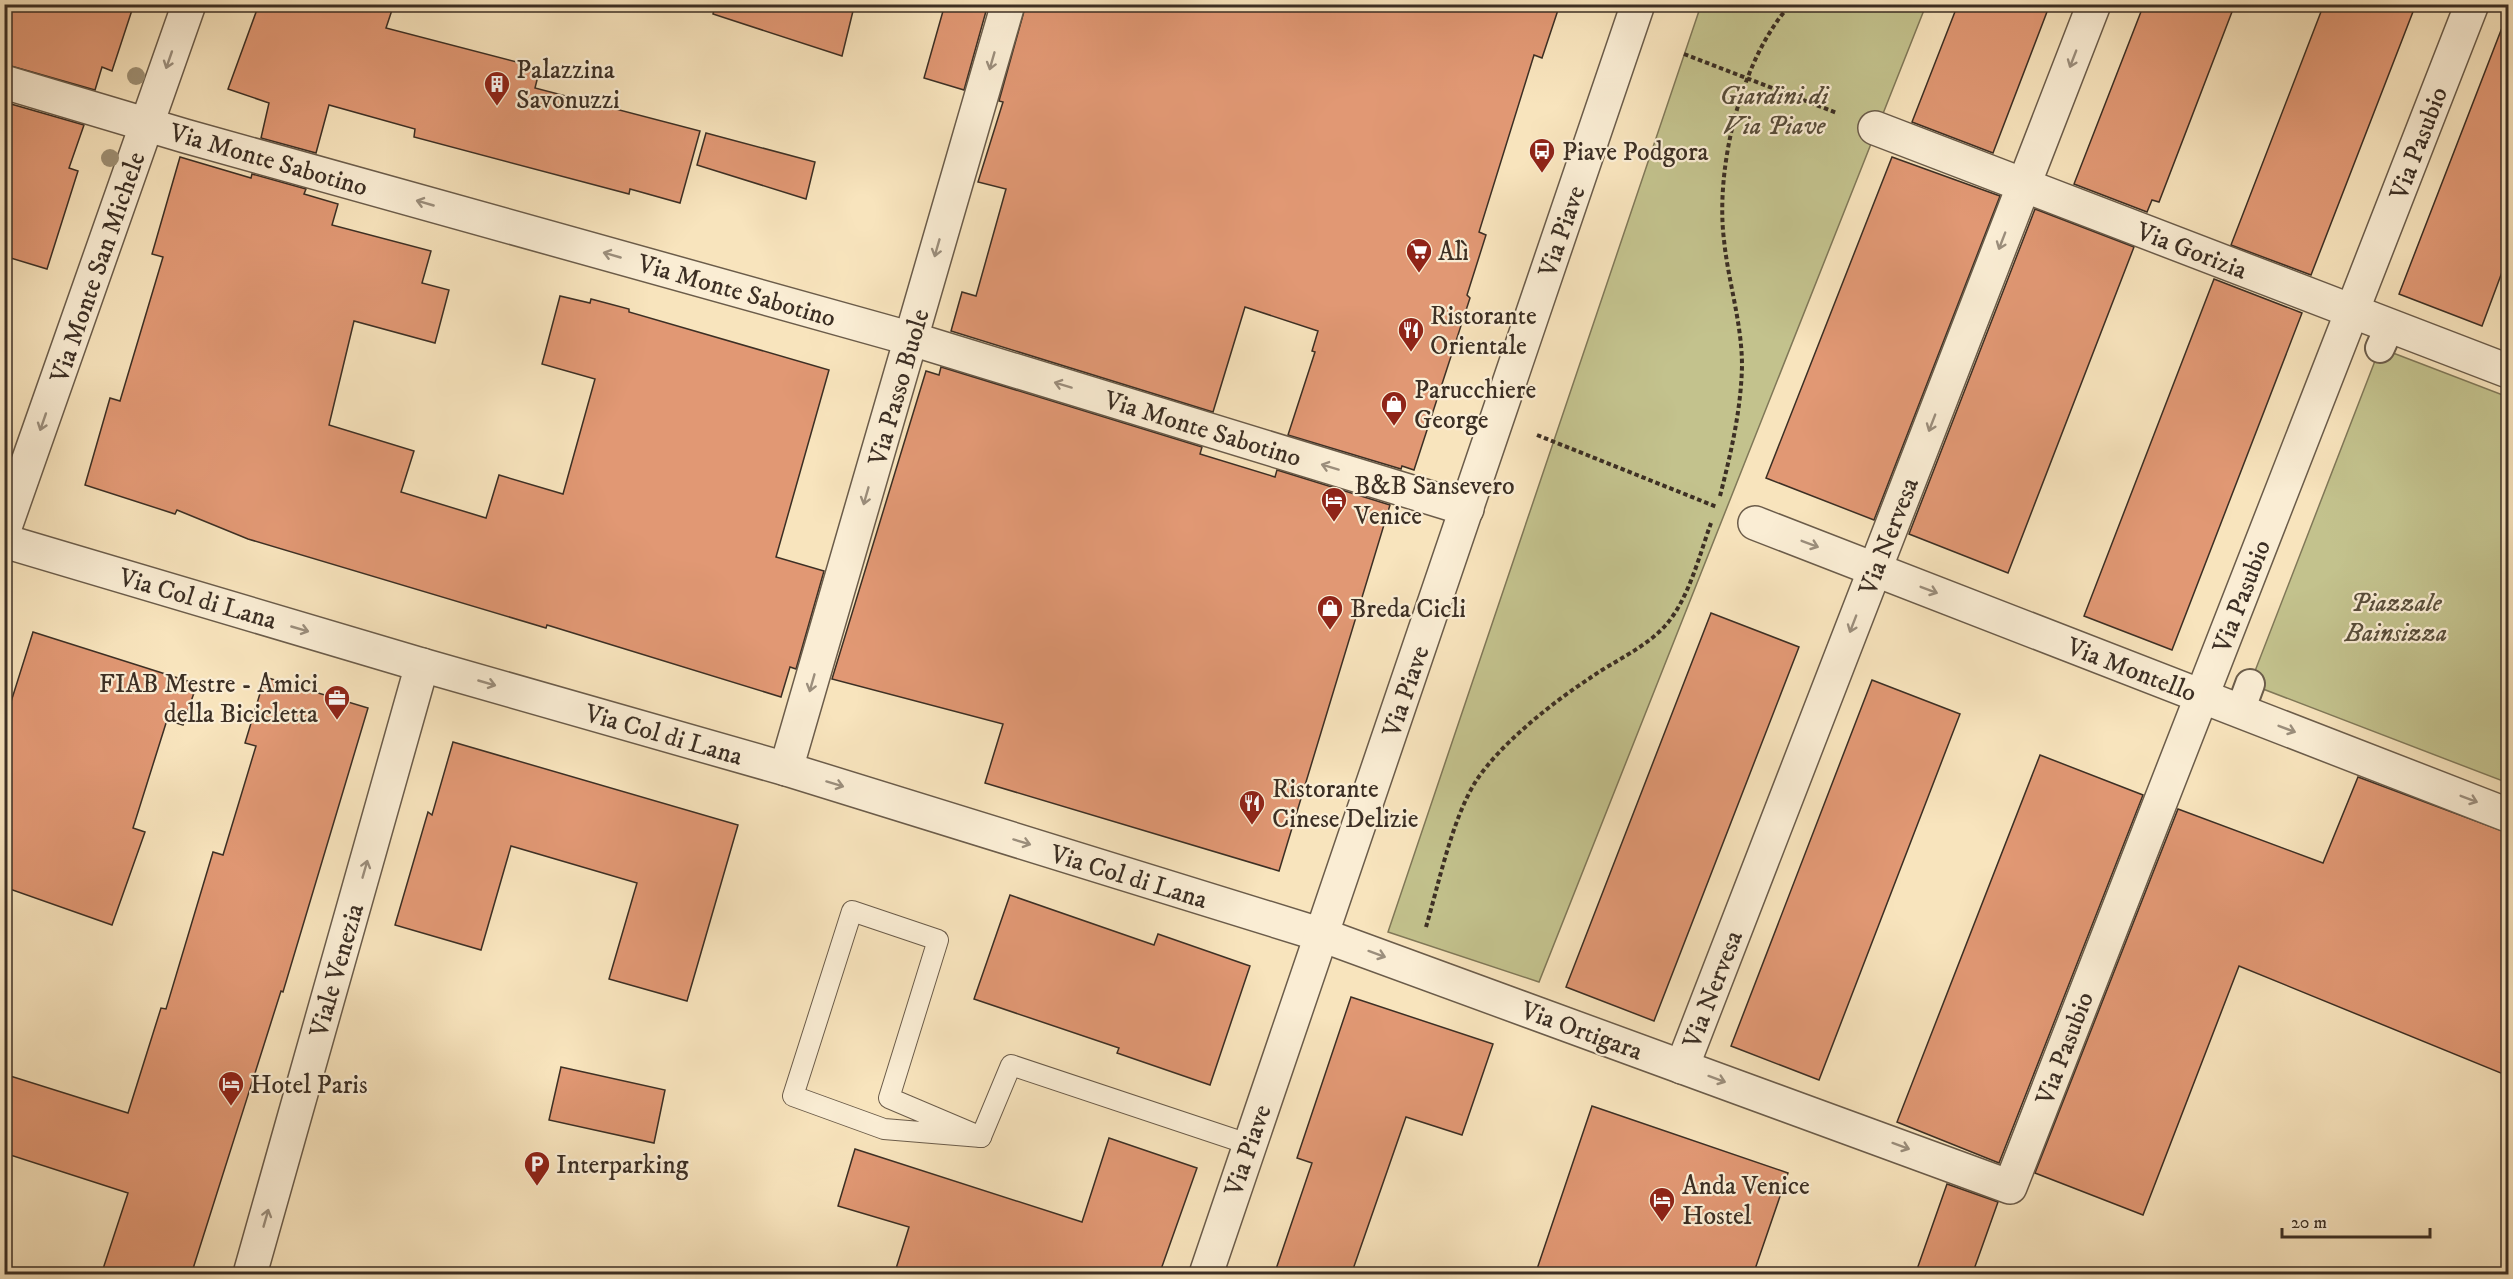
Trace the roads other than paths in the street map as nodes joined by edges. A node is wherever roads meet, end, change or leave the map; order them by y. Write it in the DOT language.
graph roads {
  1 [pos="189,4"];
  2 [pos="1008,4"];
  3 [pos="1638,4"];
  4 [pos="2094,4"];
  5 [pos="2472,4"];
  6 [pos="4,82"];
  7 [pos="146,124"];
  8 [pos="1875,128"];
  9 [pos="2024,185"];
  10 [pos="2352,312"];
  11 [pos="912,339"];
  12 [pos="2508,372"];
  13 [pos="1467,509"];
  14 [pos="1755,524"];
  15 [pos="4,530"];
  16 [pos="4,541"];
  17 [pos="1875,569"];
  18 [pos="422,665"];
  19 [pos="2202,696"];
  20 [pos="786,769"];
  21 [pos="2508,815"];
  22 [pos="1322,935"];
  23 [pos="1682,1066"];
  24 [pos="981,1137"];
  25 [pos="1248,1144"];
  26 [pos="2010,1187"];
  27 [pos="250,1275"];
  28 [pos="1206,1275"];
  1 -- 7 [label="street, Via Monte San Michele, one-way"];
  2 -- 11 [label="street, Via Passo Buole, one-way"];
  3 -- 13 [label="street, Via Piave"];
  4 -- 9 [label="street, Via Nervesa, one-way"];
  5 -- 10 [label="street, Via Pasubio"];
  6 -- 7 [label="street, Via Monte Sabotino"];
  11 -- 7 [label="street, Via Monte Sabotino, one-way"];
  7 -- 15 [label="street, Via Monte San Michele, one-way"];
  8 -- 9 [label="street, Via Gorizia"];
  9 -- 10 [label="street, Via Gorizia"];
  9 -- 17 [label="street, Via Nervesa, one-way"];
  10 -- 12 [label="street, Via Gorizia"];
  10 -- 19 [label="street, Via Pasubio"];
  13 -- 11 [label="street, Via Monte Sabotino, one-way"];
  11 -- 20 [label="street, Via Passo Buole, one-way"];
  13 -- 22 [label="street, Via Piave"];
  14 -- 17 [label="street, Via Montello, one-way"];
  16 -- 18 [label="street, Via Col di Lana, one-way"];
  17 -- 19 [label="street, Via Montello, one-way"];
  17 -- 23 [label="street, Via Nervesa, one-way"];
  18 -- 20 [label="street, Via Col di Lana, one-way"];
  27 -- 18 [label="street, Viale Venezia, one-way"];
  19 -- 21 [label="street, Via Montello, one-way"];
  19 -- 26 [label="street, Via Pasubio"];
  20 -- 22 [label="street, Via Col di Lana, one-way"];
  22 -- 23 [label="street, Via Ortigara, one-way"];
  22 -- 25 [label="street, Via Piave"];
  23 -- 26 [label="street, Via Ortigara, one-way"];
  24 -- 24 [label="lane"];
  24 -- 25 [label="lane"];
  25 -- 28 [label="street, Via Piave"];
}
